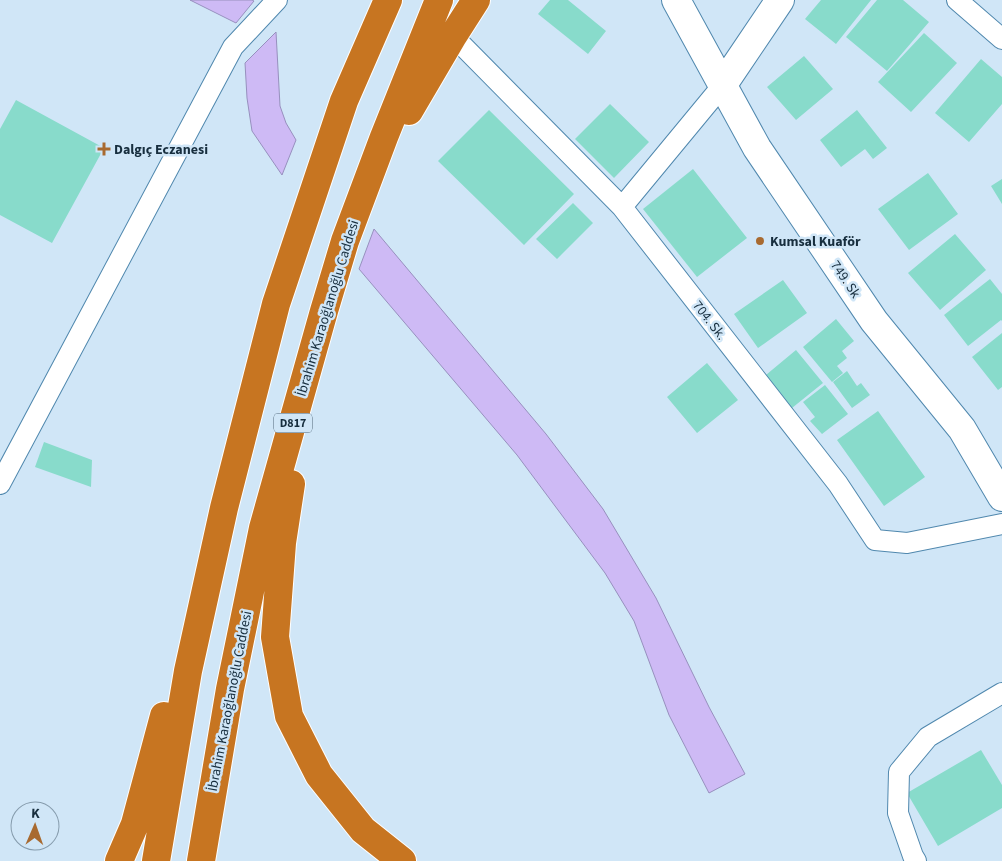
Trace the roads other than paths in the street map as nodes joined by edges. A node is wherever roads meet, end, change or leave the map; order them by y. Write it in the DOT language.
graph roads {
  1 [pos="277,0"];
  2 [pos="388,0"];
  3 [pos="439,0"];
  4 [pos="476,0"];
  5 [pos="676,0"];
  6 [pos="780,0"];
  7 [pos="956,0"];
  8 [pos="453,36"];
  9 [pos="1002,39"];
  10 [pos="722,86"];
  11 [pos="384,137"];
  12 [pos="622,207"];
  13 [pos="307,370"];
  14 [pos="0,484"];
  15 [pos="1002,497"];
  16 [pos="224,508"];
  17 [pos="1002,524"];
  18 [pos="1002,693"];
  19 [pos="119,861"];
  20 [pos="156,861"];
  21 [pos="201,861"];
  22 [pos="402,861"];
  23 [pos="916,861"];
  1 -- 14 [label="street"];
  2 -- 16 [label="highway"];
  3 -- 11 [label="highway, İbrahim Karaoğlanoğlu Caddesi / D817"];
  4 -- 8 [label="highway"];
  5 -- 10 [label="street, 749. Sk"];
  6 -- 10 [label="street"];
  7 -- 9 [label="street"];
  8 -- 11 [label="highway"];
  8 -- 12 [label="street"];
  10 -- 12 [label="street"];
  10 -- 15 [label="street, 749. Sk"];
  11 -- 13 [label="highway, İbrahim Karaoğlanoğlu Caddesi / D817"];
  12 -- 17 [label="street, 704. Sk."];
  13 -- 21 [label="highway, İbrahim Karaoğlanoğlu Caddesi / D817"];
  13 -- 22 [label="highway"];
  16 -- 19 [label="highway"];
  16 -- 20 [label="highway"];
  18 -- 23 [label="street"];
}
